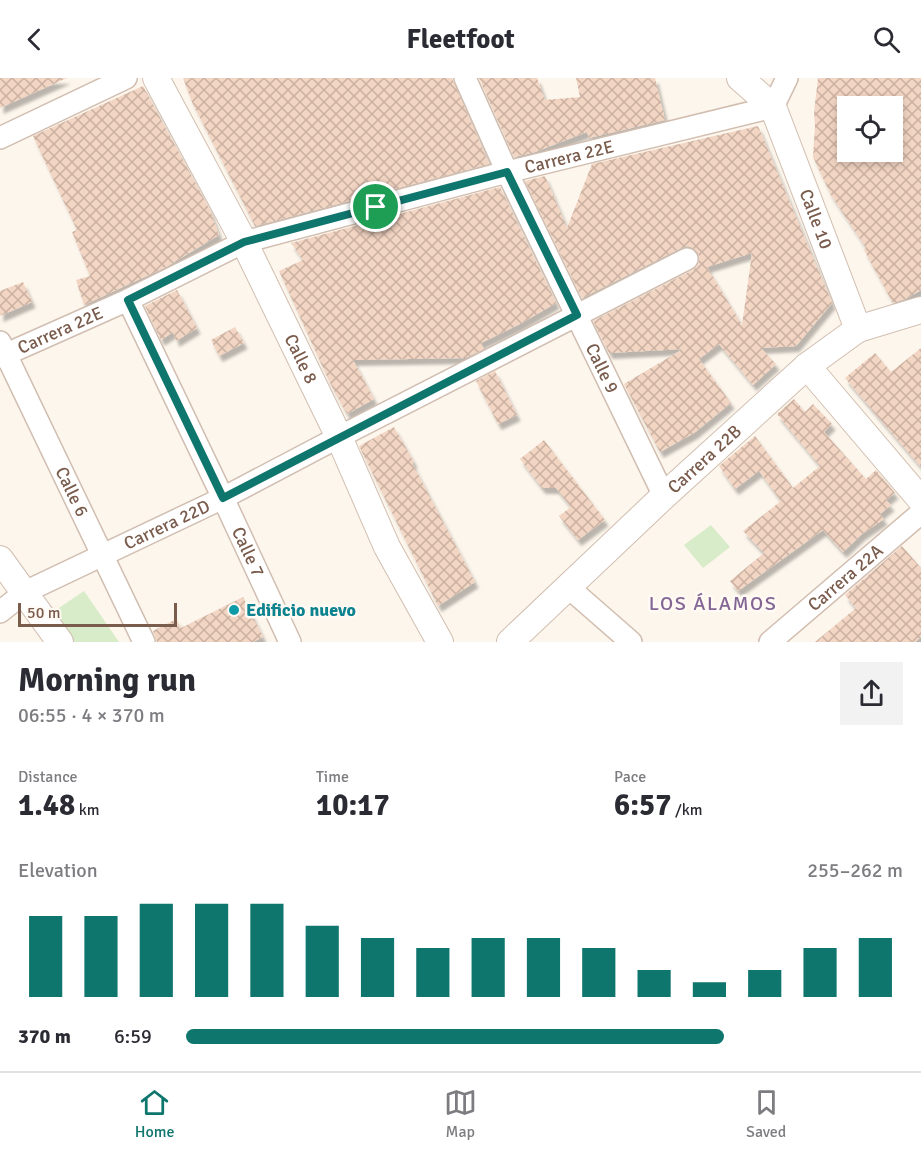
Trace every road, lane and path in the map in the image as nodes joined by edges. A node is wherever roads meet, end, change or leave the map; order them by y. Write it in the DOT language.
graph roads {
  1 [pos="126,78"];
  2 [pos="156,78"];
  3 [pos="465,78"];
  4 [pos="740,78"];
  5 [pos="787,78"];
  6 [pos="773,108"];
  7 [pos="0,138"];
  8 [pos="507,172"];
  9 [pos="244,242"];
  10 [pos="687,259"];
  11 [pos="128,300"];
  12 [pos="921,310"];
  13 [pos="577,315"];
  14 [pos="858,329"];
  15 [pos="2,351"];
  16 [pos="807,366"];
  17 [pos="339,437"];
  18 [pos="664,496"];
  19 [pos="223,498"];
  20 [pos="921,500"];
  21 [pos="921,513"];
  22 [pos="102,555"];
  23 [pos="0,559"];
  24 [pos="568,587"];
  25 [pos="25,592"];
  26 [pos="0,612"];
  27 [pos="60,642"];
  28 [pos="144,642"];
  29 [pos="290,642"];
  30 [pos="440,642"];
  31 [pos="510,642"];
  32 [pos="630,642"];
  33 [pos="770,642"];
  1 -- 7 [label="street"];
  2 -- 9 [label="street, Calle 8"];
  3 -- 8 [label="street, Calle 9"];
  4 -- 6 [label="street, Calle 10"];
  5 -- 6 [label="street"];
  6 -- 8 [label="street, Carrera 22E"];
  6 -- 14 [label="street, Calle 10"];
  8 -- 9 [label="street, Carrera 22E"];
  8 -- 13 [label="street, Calle 9"];
  9 -- 11 [label="street, Carrera 22E"];
  9 -- 17 [label="street, Calle 8"];
  10 -- 13 [label="street, Carrera 22D"];
  11 -- 15 [label="street, Carrera 22E"];
  11 -- 19 [label="street, Calle 7"];
  12 -- 14 [label="street, Carrera 22B"];
  13 -- 17 [label="street, Carrera 22D"];
  13 -- 18 [label="street, Calle 9"];
  14 -- 16 [label="street, Carrera 22B"];
  15 -- 22 [label="street, Calle 6"];
  16 -- 18 [label="street, Carrera 22B"];
  16 -- 20 [label="street"];
  17 -- 19 [label="street, Carrera 22D"];
  17 -- 30 [label="street, Calle 8"];
  18 -- 24 [label="street, Carrera 22B"];
  19 -- 22 [label="street, Carrera 22D"];
  19 -- 29 [label="street, Calle 7"];
  21 -- 33 [label="street, Carrera 22A"];
  22 -- 25 [label="street, Carrera 22D"];
  22 -- 28 [label="street, Calle 6"];
  23 -- 25 [label="street"];
  24 -- 31 [label="street, Carrera 22B"];
  24 -- 32 [label="street"];
  25 -- 26 [label="street, Carrera 22D"];
  25 -- 27 [label="street"];
}
